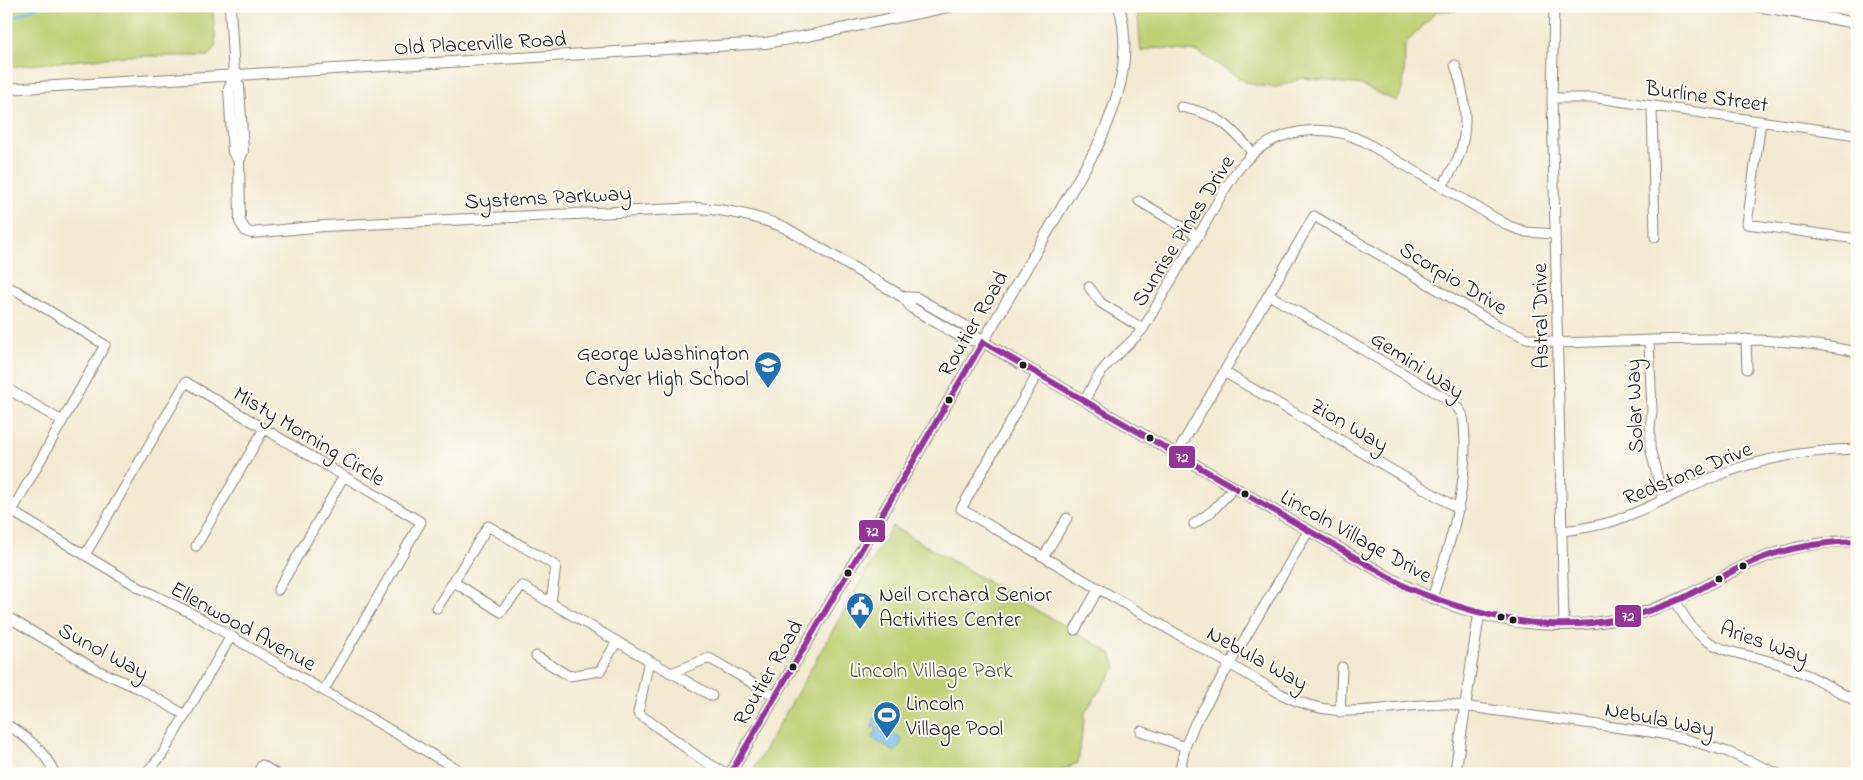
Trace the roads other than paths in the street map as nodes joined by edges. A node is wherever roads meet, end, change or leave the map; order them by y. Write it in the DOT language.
graph roads {
  1 [pos="230,6"];
  2 [pos="952,6"];
  3 [pos="1120,6"];
  4 [pos="1554,6"];
  5 [pos="1759,6"];
  6 [pos="1857,23"];
  7 [pos="1455,66"];
  8 [pos="234,75"];
  9 [pos="6,89"];
  10 [pos="1552,98"];
  11 [pos="1652,106"];
  12 [pos="1181,107"];
  13 [pos="1761,121"];
  14 [pos="1857,135"];
  15 [pos="1253,153"];
  16 [pos="1442,187"];
  17 [pos="1139,201"];
  18 [pos="1556,234"];
  19 [pos="1198,236"];
  20 [pos="1655,237"];
  21 [pos="1857,239"];
  22 [pos="6,286"];
  23 [pos="1088,288"];
  24 [pos="1269,295"];
  25 [pos="1142,329"];
  26 [pos="1746,339"];
  27 [pos="1650,341"];
  28 [pos="984,342"];
  29 [pos="1558,343"];
  30 [pos="1857,352"];
  31 [pos="1747,369"];
  32 [pos="1224,372"];
  33 [pos="1038,374"];
  34 [pos="6,388"];
  35 [pos="1085,400"];
  36 [pos="62,421"];
  37 [pos="264,429"];
  38 [pos="1857,449"];
  39 [pos="1177,453"];
  40 [pos="344,476"];
  41 [pos="1235,487"];
  42 [pos="1664,499"];
  43 [pos="1458,508"];
  44 [pos="9,509"];
  45 [pos="1067,518"];
  46 [pos="1194,524"];
  47 [pos="1309,530"];
  48 [pos="1562,531"];
  49 [pos="1857,541"];
  50 [pos="196,546"];
  51 [pos="86,555"];
  52 [pos="1044,556"];
  53 [pos="454,582"];
  54 [pos="1099,588"];
  55 [pos="278,590"];
  56 [pos="1432,598"];
  57 [pos="1676,601"];
  58 [pos="551,602"];
  59 [pos="437,608"];
  60 [pos="1479,615"];
  61 [pos="6,616"];
  62 [pos="1564,626"];
  63 [pos="1075,630"];
  64 [pos="231,636"];
  65 [pos="617,641"];
  66 [pos="536,656"];
  67 [pos="649,660"];
  68 [pos="1230,664"];
  69 [pos="1342,667"];
  70 [pos="672,673"];
  71 [pos="324,690"];
  72 [pos="712,696"];
  73 [pos="775,696"];
  74 [pos="1857,702"];
  75 [pos="1465,706"];
  76 [pos="1340,712"];
  77 [pos="185,715"];
  78 [pos="6,724"];
  79 [pos="1141,732"];
  80 [pos="1184,746"];
  81 [pos="55,774"];
  82 [pos="145,774"];
  83 [pos="257,774"];
  84 [pos="276,774"];
  85 [pos="465,774"];
  86 [pos="729,774"];
  87 [pos="1179,774"];
  88 [pos="1455,774"];
  89 [pos="1778,774"];
  1 -- 8 [label="street, Systems Parkway"];
  2 -- 8 [label="street, Old Placerville Road"];
  3 -- 28 [label="street, Routier Road"];
  4 -- 10 [label="street, Astral Drive"];
  5 -- 6 [label="street"];
  7 -- 16 [label="street"];
  8 -- 9 [label="street, Old Placerville Road"];
  8 -- 28 [label="street, Systems Parkway"];
  10 -- 11 [label="street, Burline Street"];
  10 -- 18 [label="street, Astral Drive"];
  11 -- 13 [label="street, Burline Street"];
  11 -- 20 [label="street"];
  12 -- 15 [label="street"];
  13 -- 14 [label="street, Burline Street"];
  13 -- 21 [label="street"];
  15 -- 16 [label="street, Sunrise Pines Drive"];
  15 -- 19 [label="street, Sunrise Pines Drive"];
  16 -- 18 [label="street, Sunrise Pines Drive"];
  17 -- 19 [label="street"];
  18 -- 29 [label="street, Astral Drive"];
  19 -- 25 [label="street, Sunrise Pines Drive"];
  22 -- 36 [label="street"];
  23 -- 25 [label="street"];
  24 -- 29 [label="street, Scorpio Drive"];
  24 -- 32 [label="street, Scorpio Drive"];
  24 -- 43 [label="street, Gemini Way"];
  25 -- 35 [label="street, Sunrise Pines Drive"];
  26 -- 27 [label="street, Scorpio Drive"];
  26 -- 30 [label="street, Scorpio Drive"];
  26 -- 31 [label="street"];
  27 -- 29 [label="street, Scorpio Drive"];
  27 -- 42 [label="street, Solar Way"];
  28 -- 33 [label="street, Lincoln Village Drive"];
  28 -- 73 [label="street, Routier Road"];
  29 -- 48 [label="street, Astral Drive"];
  32 -- 39 [label="street, Scorpio Drive"];
  32 -- 43 [label="street, Zion Way"];
  33 -- 35 [label="street, Lincoln Village Drive"];
  33 -- 52 [label="street, Nebula Way"];
  34 -- 36 [label="street"];
  35 -- 39 [label="street, Lincoln Village Drive"];
  36 -- 44 [label="street"];
  37 -- 40 [label="street, Misty Morning Circle"];
  37 -- 50 [label="street"];
  37 -- 51 [label="street, Misty Morning Circle"];
  38 -- 42 [label="street, Redstone Drive"];
  39 -- 41 [label="street, Lincoln Village Drive"];
  40 -- 55 [label="street"];
  40 -- 71 [label="street, Misty Morning Circle"];
  41 -- 46 [label="street"];
  41 -- 47 [label="street, Lincoln Village Drive"];
  42 -- 48 [label="street, Redstone Drive"];
  43 -- 56 [label="street, Gemini Way"];
  44 -- 51 [label="street, Ellenwood Avenue"];
  45 -- 52 [label="street"];
  47 -- 56 [label="street, Lincoln Village Drive"];
  47 -- 68 [label="street"];
  48 -- 62 [label="street, Astral Drive"];
  49 -- 57 [label="street, Lincoln Village Drive"];
  51 -- 64 [label="street, Ellenwood Avenue"];
  52 -- 54 [label="street, Nebula Way"];
  53 -- 58 [label="street"];
  53 -- 58 [label="street"];
  53 -- 59 [label="street"];
  54 -- 63 [label="street"];
  54 -- 68 [label="street, Nebula Way"];
  56 -- 60 [label="street, Lincoln Village Drive"];
  57 -- 62 [label="street, Lincoln Village Drive"];
  57 -- 74 [label="street, Aries Way"];
  58 -- 65 [label="street"];
  60 -- 62 [label="street, Lincoln Village Drive"];
  60 -- 75 [label="street"];
  61 -- 77 [label="street, Sunol Way"];
  64 -- 71 [label="street, Ellenwood Avenue"];
  64 -- 77 [label="street"];
  65 -- 66 [label="street"];
  65 -- 67 [label="street"];
  67 -- 70 [label="street"];
  67 -- 86 [label="street"];
  68 -- 76 [label="street, Nebula Way"];
  68 -- 80 [label="street"];
  69 -- 76 [label="street"];
  70 -- 72 [label="street"];
  70 -- 73 [label="street"];
  71 -- 85 [label="street, Ellenwood Avenue"];
  73 -- 86 [label="street, Routier Road"];
  75 -- 76 [label="street, Nebula Way"];
  75 -- 88 [label="street"];
  75 -- 89 [label="street, Nebula Way"];
  77 -- 82 [label="street"];
  78 -- 81 [label="street"];
  79 -- 80 [label="street"];
  80 -- 87 [label="street"];
  83 -- 84 [label="street"];
}
